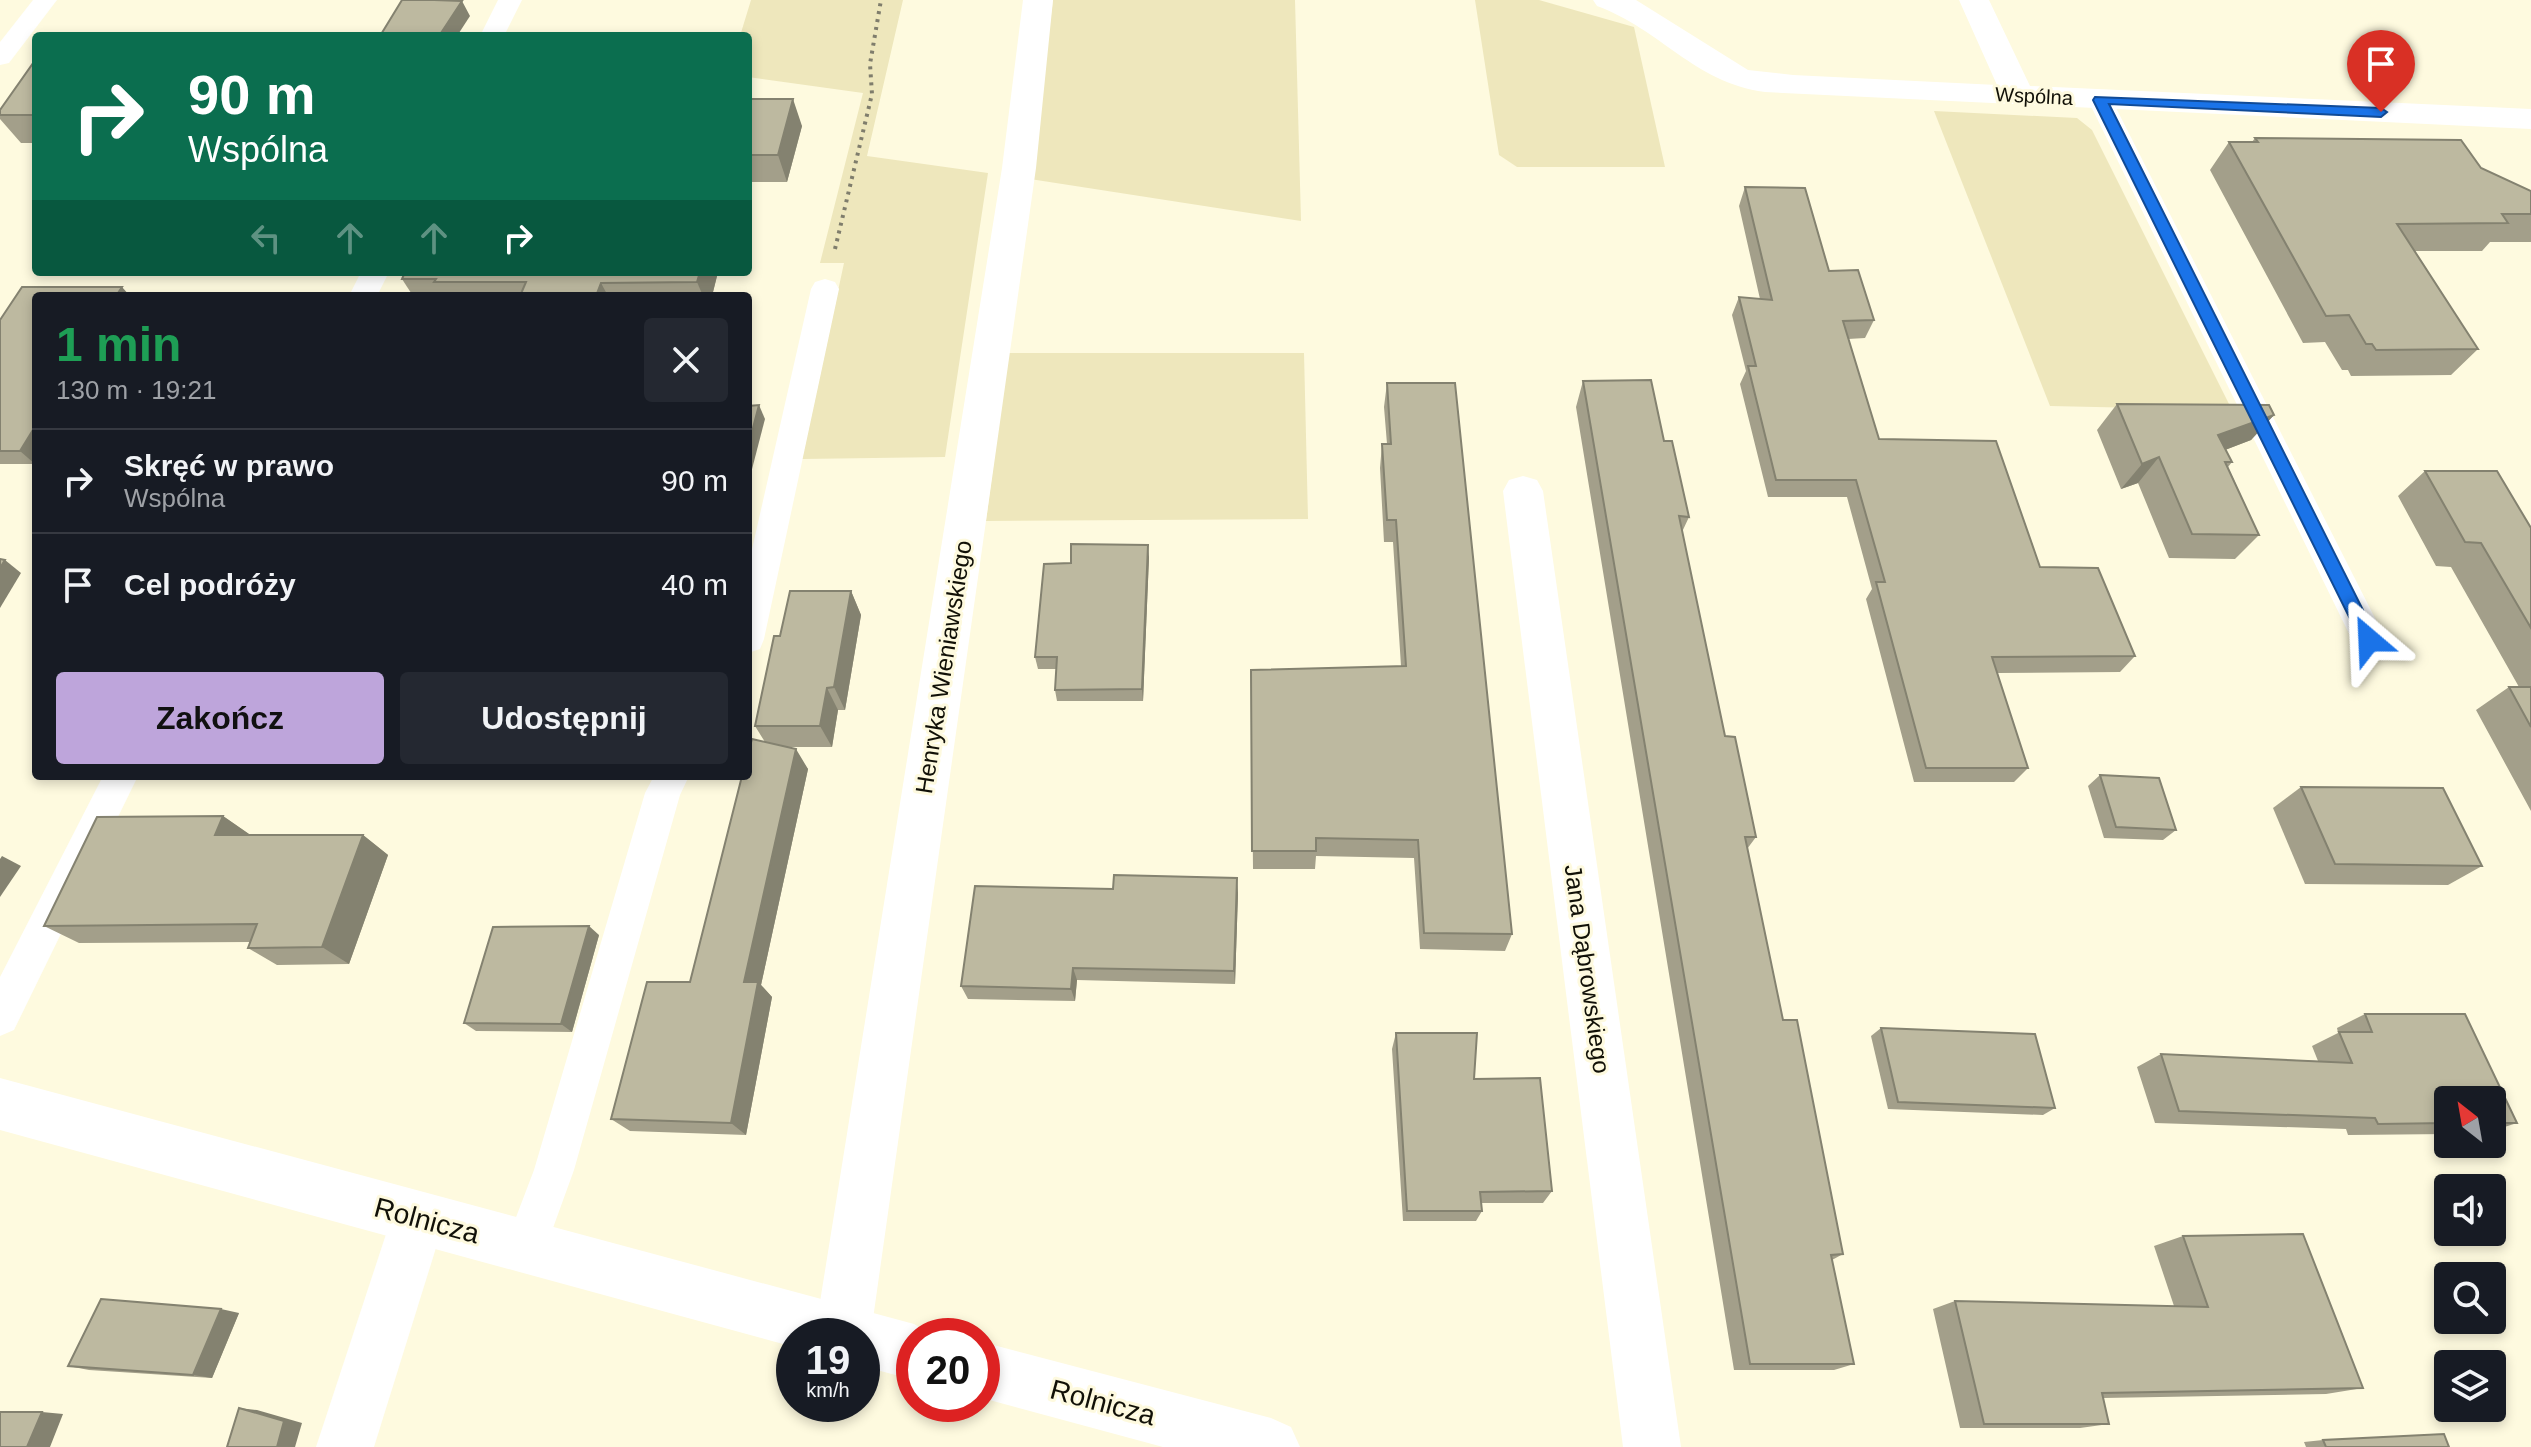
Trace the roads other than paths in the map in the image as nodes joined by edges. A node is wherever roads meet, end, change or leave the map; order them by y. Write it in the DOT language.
graph roads {
  1 [pos="45,0"];
  2 [pos="510,0"];
  3 [pos="1038,0"];
  4 [pos="1608,0"];
  5 [pos="1974,0"];
  6 [pos="494,32"];
  7 [pos="0,58"];
  8 [pos="2018,95"];
  9 [pos="2100,100"];
  10 [pos="2531,119"];
  11 [pos="825,289"];
  12 [pos="1523,491"];
  13 [pos="752,621"];
  14 [pos="2369,640"];
  15 [pos="119,780"];
  16 [pos="670,780"];
  17 [pos="0,1017"];
  18 [pos="0,1104"];
  19 [pos="418,1219"];
  20 [pos="526,1246"];
  21 [pos="788,1318"];
  22 [pos="856,1318"];
  23 [pos="1000,1375"];
  24 [pos="1214,1440"];
  25 [pos="345,1447"];
  26 [pos="1271,1447"];
  27 [pos="1652,1447"];
  1 -- 7 [label="lane"];
  2 -- 6 [label="lane"];
  3 -- 22 [label="street, Henryka Wieniawskiego"];
  4 -- 8 [label="street, Wspólna"];
  5 -- 8 [label="street"];
  8 -- 9 [label="street, Wspólna"];
  9 -- 10 [label="street, Wspólna"];
  9 -- 14 [label="lane"];
  11 -- 13 [label="lane"];
  12 -- 27 [label="street, Jana Dąbrowskiego"];
  15 -- 17 [label="lane"];
  16 -- 20 [label="lane"];
  18 -- 19 [label="street, Rolnicza"];
  19 -- 20 [label="street, Rolnicza"];
  19 -- 25 [label="street"];
  20 -- 21 [label="street, Rolnicza"];
  23 -- 24 [label="street, Rolnicza"];
  24 -- 26 [label="street, Rolnicza"];
}
